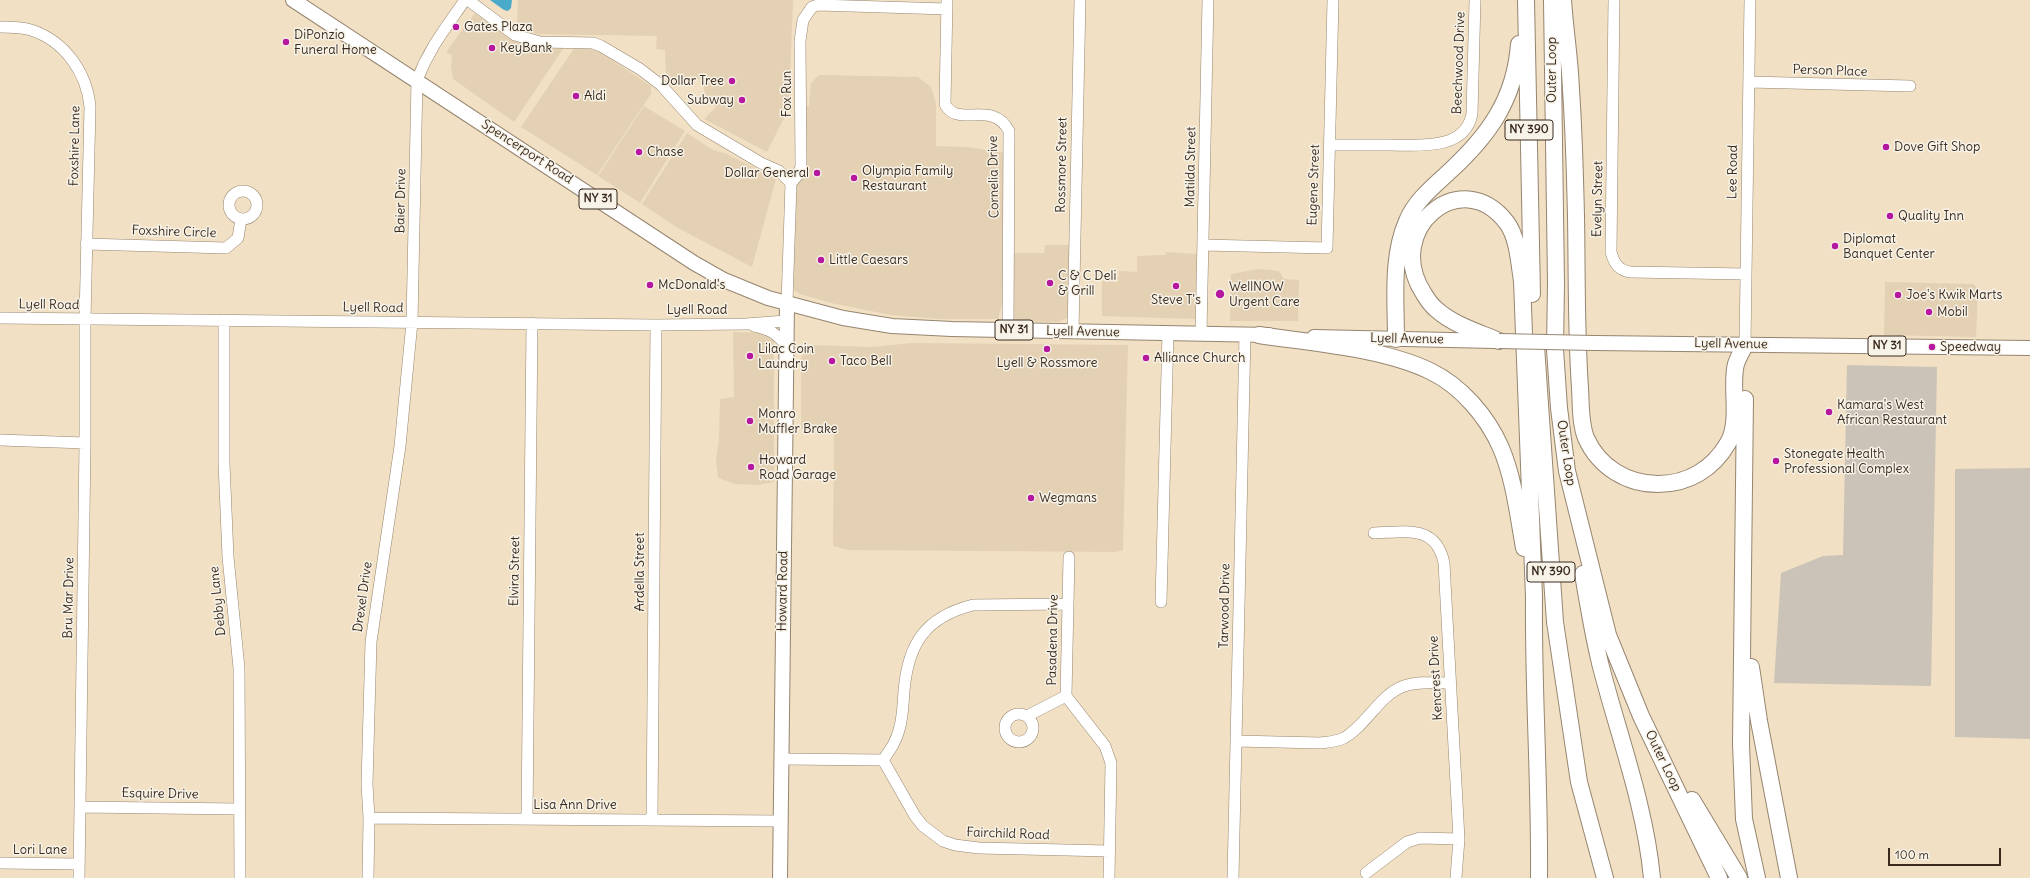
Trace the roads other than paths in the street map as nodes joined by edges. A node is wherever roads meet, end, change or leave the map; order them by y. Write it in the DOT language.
graph roads {
  1 [pos="293,0"];
  2 [pos="466,0"];
  3 [pos="1080,0"];
  4 [pos="1208,0"];
  5 [pos="1333,0"];
  6 [pos="1475,0"];
  7 [pos="1522,0"];
  8 [pos="1526,0"];
  9 [pos="1552,0"];
  10 [pos="1563,0"];
  11 [pos="1614,0"];
  12 [pos="1750,0"];
  13 [pos="819,2"];
  14 [pos="934,4"];
  15 [pos="947,4"];
  16 [pos="0,27"];
  17 [pos="416,80"];
  18 [pos="1749,82"];
  19 [pos="1910,86"];
  20 [pos="1330,144"];
  21 [pos="791,184"];
  22 [pos="241,219"];
  23 [pos="86,244"];
  24 [pos="1203,245"];
  25 [pos="1532,261"];
  26 [pos="1746,274"];
  27 [pos="1522,281"];
  28 [pos="786,303"];
  29 [pos="0,318"];
  30 [pos="85,319"];
  31 [pos="224,320"];
  32 [pos="786,321"];
  33 [pos="412,322"];
  34 [pos="532,323"];
  35 [pos="746,324"];
  36 [pos="656,325"];
  37 [pos="1008,330"];
  38 [pos="1073,332"];
  39 [pos="1168,333"];
  40 [pos="1201,334"];
  41 [pos="1252,335"];
  42 [pos="1396,339"];
  43 [pos="1499,341"];
  44 [pos="786,344"];
  45 [pos="1745,345"];
  46 [pos="2030,348"];
  47 [pos="0,440"];
  48 [pos="85,443"];
  49 [pos="1567,471"];
  50 [pos="1374,534"];
  51 [pos="1069,557"];
  52 [pos="1744,596"];
  53 [pos="1534,597"];
  54 [pos="1161,602"];
  55 [pos="1068,604"];
  56 [pos="1450,683"];
  57 [pos="1066,696"];
  58 [pos="1027,716"];
  59 [pos="1641,716"];
  60 [pos="1236,741"];
  61 [pos="782,759"];
  62 [pos="883,760"];
  63 [pos="80,806"];
  64 [pos="239,809"];
  65 [pos="1540,811"];
  66 [pos="369,818"];
  67 [pos="527,819"];
  68 [pos="652,819"];
  69 [pos="781,821"];
  70 [pos="1459,839"];
  71 [pos="1109,851"];
  72 [pos="0,864"];
  73 [pos="79,864"];
  74 [pos="1366,873"];
  75 [pos="79,878"];
  76 [pos="240,878"];
  77 [pos="368,878"];
  78 [pos="780,878"];
  79 [pos="1109,878"];
  80 [pos="1233,878"];
  81 [pos="1456,878"];
  82 [pos="1539,878"];
  83 [pos="1548,878"];
  84 [pos="1605,878"];
  85 [pos="1652,878"];
  86 [pos="1719,878"];
  87 [pos="1739,878"];
  88 [pos="1757,878"];
  89 [pos="1789,878"];
  1 -- 17 [label="main road, Spencerport Road / NY 31"];
  2 -- 17 [label="street"];
  2 -- 21 [label="street"];
  3 -- 38 [label="street, Rossmore Street"];
  4 -- 24 [label="street, Matilda Street"];
  5 -- 20 [label="street, Eugene Street"];
  6 -- 20 [label="street, Beechwood Drive"];
  7 -- 42 [label="highway"];
  8 -- 25 [label="highway, Outer Loop / NY 390"];
  9 -- 49 [label="highway, Outer Loop / NY 390"];
  10 -- 45 [label="highway"];
  11 -- 26 [label="street, Evelyn Street"];
  12 -- 18 [label="street, Lee Road"];
  13 -- 14 [label="street, Fox Run"];
  13 -- 21 [label="street, Fox Run"];
  14 -- 15 [label="street, Fox Run"];
  15 -- 37 [label="street, Cornelia Drive"];
  16 -- 23 [label="street, Foxshire Lane"];
  17 -- 28 [label="main road, Spencerport Road / NY 31"];
  17 -- 33 [label="street, Baier Drive"];
  18 -- 19 [label="street, Person Place"];
  18 -- 26 [label="street, Lee Road"];
  20 -- 24 [label="street, Eugene Street"];
  21 -- 28 [label="street, Fox Run"];
  22 -- 23 [label="street, Foxshire Circle"];
  23 -- 30 [label="street, Foxshire Lane"];
  24 -- 40 [label="street, Matilda Street"];
  25 -- 27 [label="highway"];
  25 -- 84 [label="highway, Outer Loop / NY 390"];
  26 -- 45 [label="street, Lee Road"];
  27 -- 43 [label="highway"];
  27 -- 53 [label="highway"];
  28 -- 32 [label="main road, Howard Road"];
  28 -- 37 [label="main road, Lyell Avenue / NY 31"];
  29 -- 30 [label="street, Lyell Road"];
  30 -- 31 [label="street, Lyell Road"];
  30 -- 48 [label="street, Bru Mar Drive"];
  31 -- 33 [label="street, Lyell Road"];
  31 -- 64 [label="street, Debby Lane"];
  32 -- 35 [label="street, Lyell Road"];
  32 -- 44 [label="main road, Howard Road"];
  33 -- 34 [label="street, Lyell Road"];
  33 -- 66 [label="street, Drexel Drive"];
  34 -- 36 [label="street, Lyell Road"];
  34 -- 67 [label="street, Elvira Street"];
  35 -- 36 [label="street, Lyell Road"];
  35 -- 44 [label="street, Lyell Road"];
  36 -- 68 [label="street, Ardella Street"];
  37 -- 38 [label="main road, Lyell Avenue / NY 31"];
  38 -- 39 [label="main road, Lyell Avenue / NY 31"];
  39 -- 40 [label="main road, Lyell Avenue / NY 31"];
  39 -- 54 [label="street"];
  40 -- 41 [label="main road, Lyell Avenue / NY 31"];
  41 -- 42 [label="main road, Lyell Avenue / NY 31"];
  41 -- 53 [label="highway"];
  41 -- 60 [label="street, Tarwood Drive"];
  42 -- 43 [label="main road, Lyell Avenue / NY 31"];
  43 -- 45 [label="main road, Lyell Avenue / NY 31, bridge"];
  44 -- 61 [label="main road, Howard Road"];
  45 -- 46 [label="main road, Lyell Avenue / NY 31"];
  45 -- 52 [label="highway"];
  47 -- 48 [label="street"];
  48 -- 63 [label="street, Bru Mar Drive"];
  49 -- 59 [label="highway, Outer Loop / NY 390"];
  49 -- 85 [label="highway"];
  50 -- 56 [label="street, Kencrest Drive"];
  51 -- 55 [label="street, Pasadena Drive"];
  52 -- 88 [label="highway"];
  52 -- 89 [label="highway"];
  53 -- 65 [label="highway"];
  55 -- 57 [label="street, Pasadena Drive"];
  55 -- 62 [label="street"];
  56 -- 60 [label="street"];
  56 -- 70 [label="street, Kencrest Drive"];
  57 -- 58 [label="street"];
  57 -- 71 [label="street, Pasadena Drive"];
  59 -- 86 [label="highway, Outer Loop / NY 390"];
  59 -- 87 [label="highway"];
  60 -- 80 [label="street, Tarwood Drive"];
  61 -- 62 [label="street"];
  61 -- 69 [label="main road, Howard Road"];
  62 -- 71 [label="street, Fairchild Road"];
  63 -- 64 [label="street, Esquire Drive"];
  63 -- 73 [label="street, Bru Mar Drive"];
  64 -- 76 [label="street, Debby Lane"];
  65 -- 82 [label="highway"];
  65 -- 83 [label="highway"];
  66 -- 67 [label="street, Lisa Ann Drive"];
  66 -- 77 [label="street, Drexel Drive"];
  67 -- 68 [label="street, Lisa Ann Drive"];
  68 -- 69 [label="street, Lisa Ann Drive"];
  69 -- 78 [label="main road, Howard Road"];
  70 -- 74 [label="street"];
  70 -- 81 [label="street, Kencrest Drive"];
  71 -- 79 [label="street, Pasadena Drive"];
  72 -- 73 [label="street, Lori Lane"];
  73 -- 75 [label="street, Bru Mar Drive"];
}
